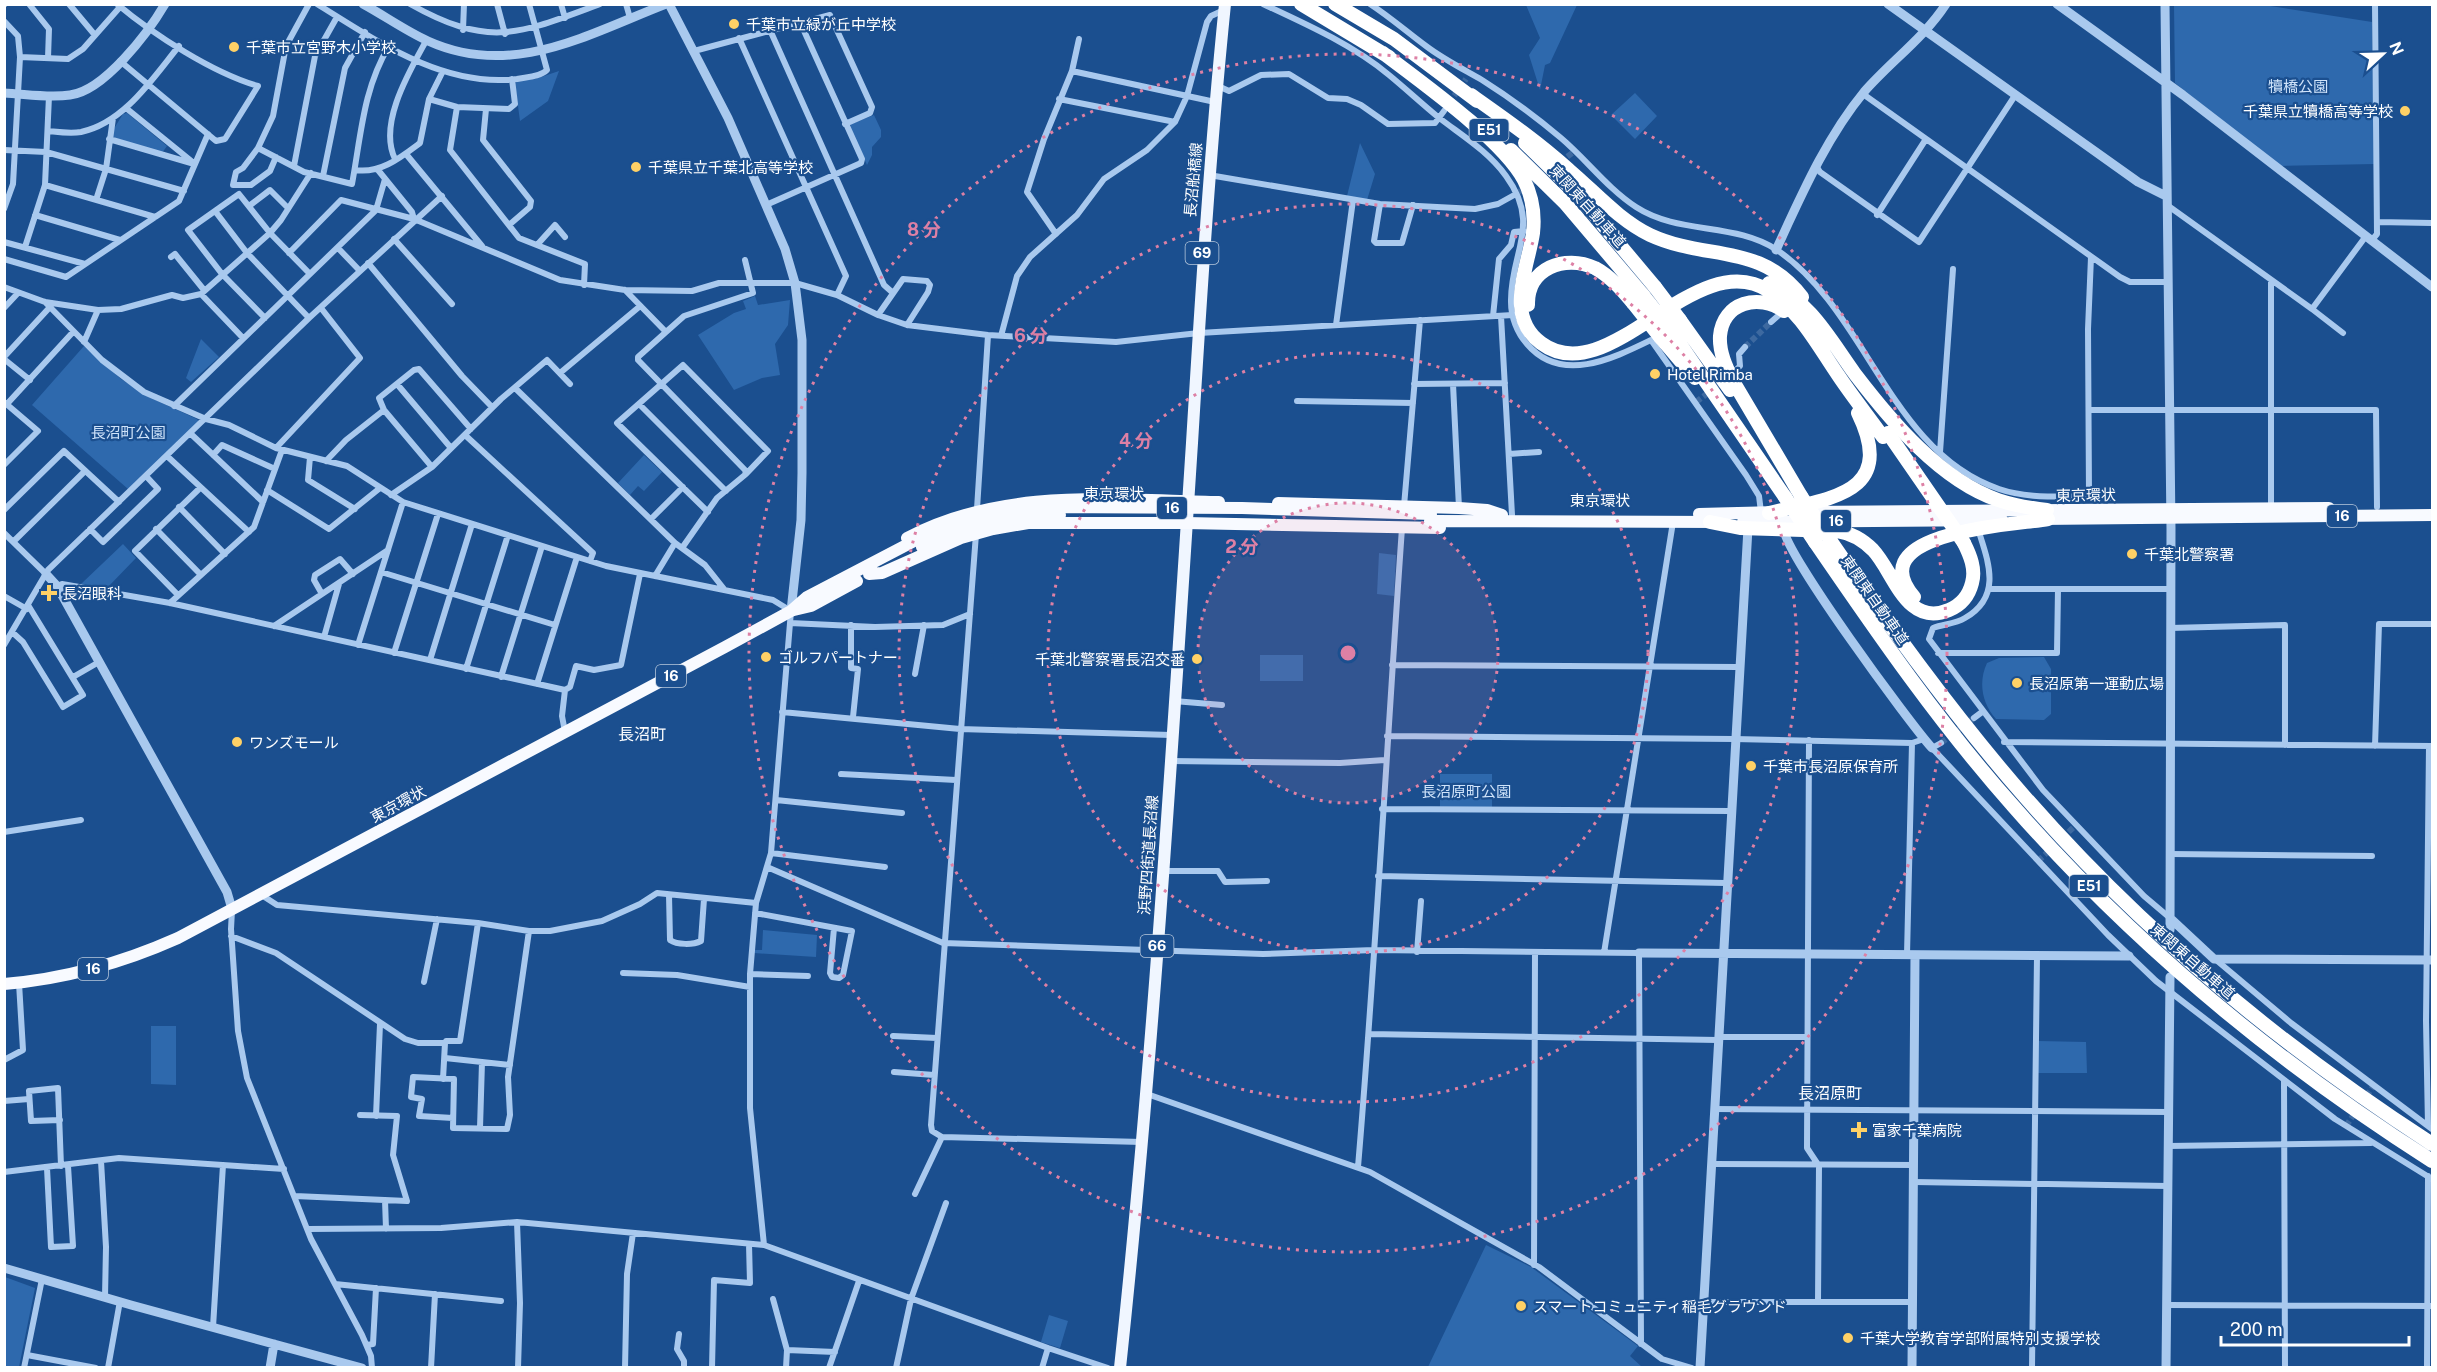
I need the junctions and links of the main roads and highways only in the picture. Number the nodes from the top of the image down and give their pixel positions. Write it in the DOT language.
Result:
graph roads {
  1 [pos="1301,4"];
  2 [pos="1335,4"];
  3 [pos="1224,7"];
  4 [pos="1383,53"];
  5 [pos="1471,95"];
  6 [pos="1644,295"];
  7 [pos="1824,327"];
  8 [pos="1670,328"];
  9 [pos="1812,336"];
  10 [pos="1856,374"];
  11 [pos="1844,383"];
  12 [pos="1886,435"];
  13 [pos="1801,496"];
  14 [pos="1187,501"];
  15 [pos="2433,507"];
  16 [pos="1765,513"];
  17 [pos="2171,513"];
  18 [pos="2048,515"];
  19 [pos="2433,515"];
  20 [pos="1505,518"];
  21 [pos="1710,522"];
  22 [pos="1186,523"];
  23 [pos="1961,544"];
  24 [pos="867,571"];
  25 [pos="4,984"];
  26 [pos="2433,1144"];
  27 [pos="2433,1161"];
  28 [pos="1120,1368"];
  1 -- 4 [label="highway, 東関東自動車道 / E51"];
  2 -- 5 [label="highway, 東関東自動車道 / E51"];
  3 -- 14 [label="main road, 長沼船橋線 / 69"];
  4 -- 6 [label="highway, 東関東自動車道 / E51"];
  4 -- 9 [label="highway"];
  5 -- 6 [label="highway, 東関東自動車道 / E51"];
  5 -- 7 [label="highway"];
  6 -- 7 [label="highway"];
  6 -- 8 [label="highway, bridge"];
  6 -- 8 [label="highway, 東関東自動車道 / E51, bridge"];
  7 -- 10 [label="highway"];
  8 -- 13 [label="highway, 東関東自動車道 / E51"];
  8 -- 27 [label="highway, 東関東自動車道 / E51, bridge"];
  9 -- 11 [label="highway"];
  9 -- 13 [label="highway"];
  10 -- 12 [label="highway"];
  10 -- 18 [label="highway"];
  11 -- 12 [label="highway"];
  11 -- 16 [label="highway"];
  12 -- 23 [label="highway"];
  13 -- 26 [label="highway, 東関東自動車道 / E51, bridge"];
  14 -- 20 [label="highway, 16"];
  14 -- 22 [label="main road, 長沼船橋線"];
  14 -- 24 [label="highway"];
  15 -- 17 [label="highway, 東京環状 / 16"];
  16 -- 18 [label="highway, 東京環状 / 16"];
  16 -- 20 [label="highway, 東京環状 / 16"];
  17 -- 18 [label="highway, 東京環状 / 16"];
  17 -- 19 [label="highway, 東京環状 / 16"];
  18 -- 21 [label="highway, 東京環状 / 16"];
  18 -- 23 [label="highway"];
  20 -- 21 [label="highway, 東京環状 / 16"];
  20 -- 22 [label="highway"];
  20 -- 24 [label="highway, 東京環状 / 16, bridge"];
  21 -- 23 [label="highway"];
  22 -- 24 [label="highway, 16"];
  22 -- 28 [label="main road, 浜野四街道長沼線 / 66"];
  24 -- 25 [label="highway, 東京環状 / 16"];
}
